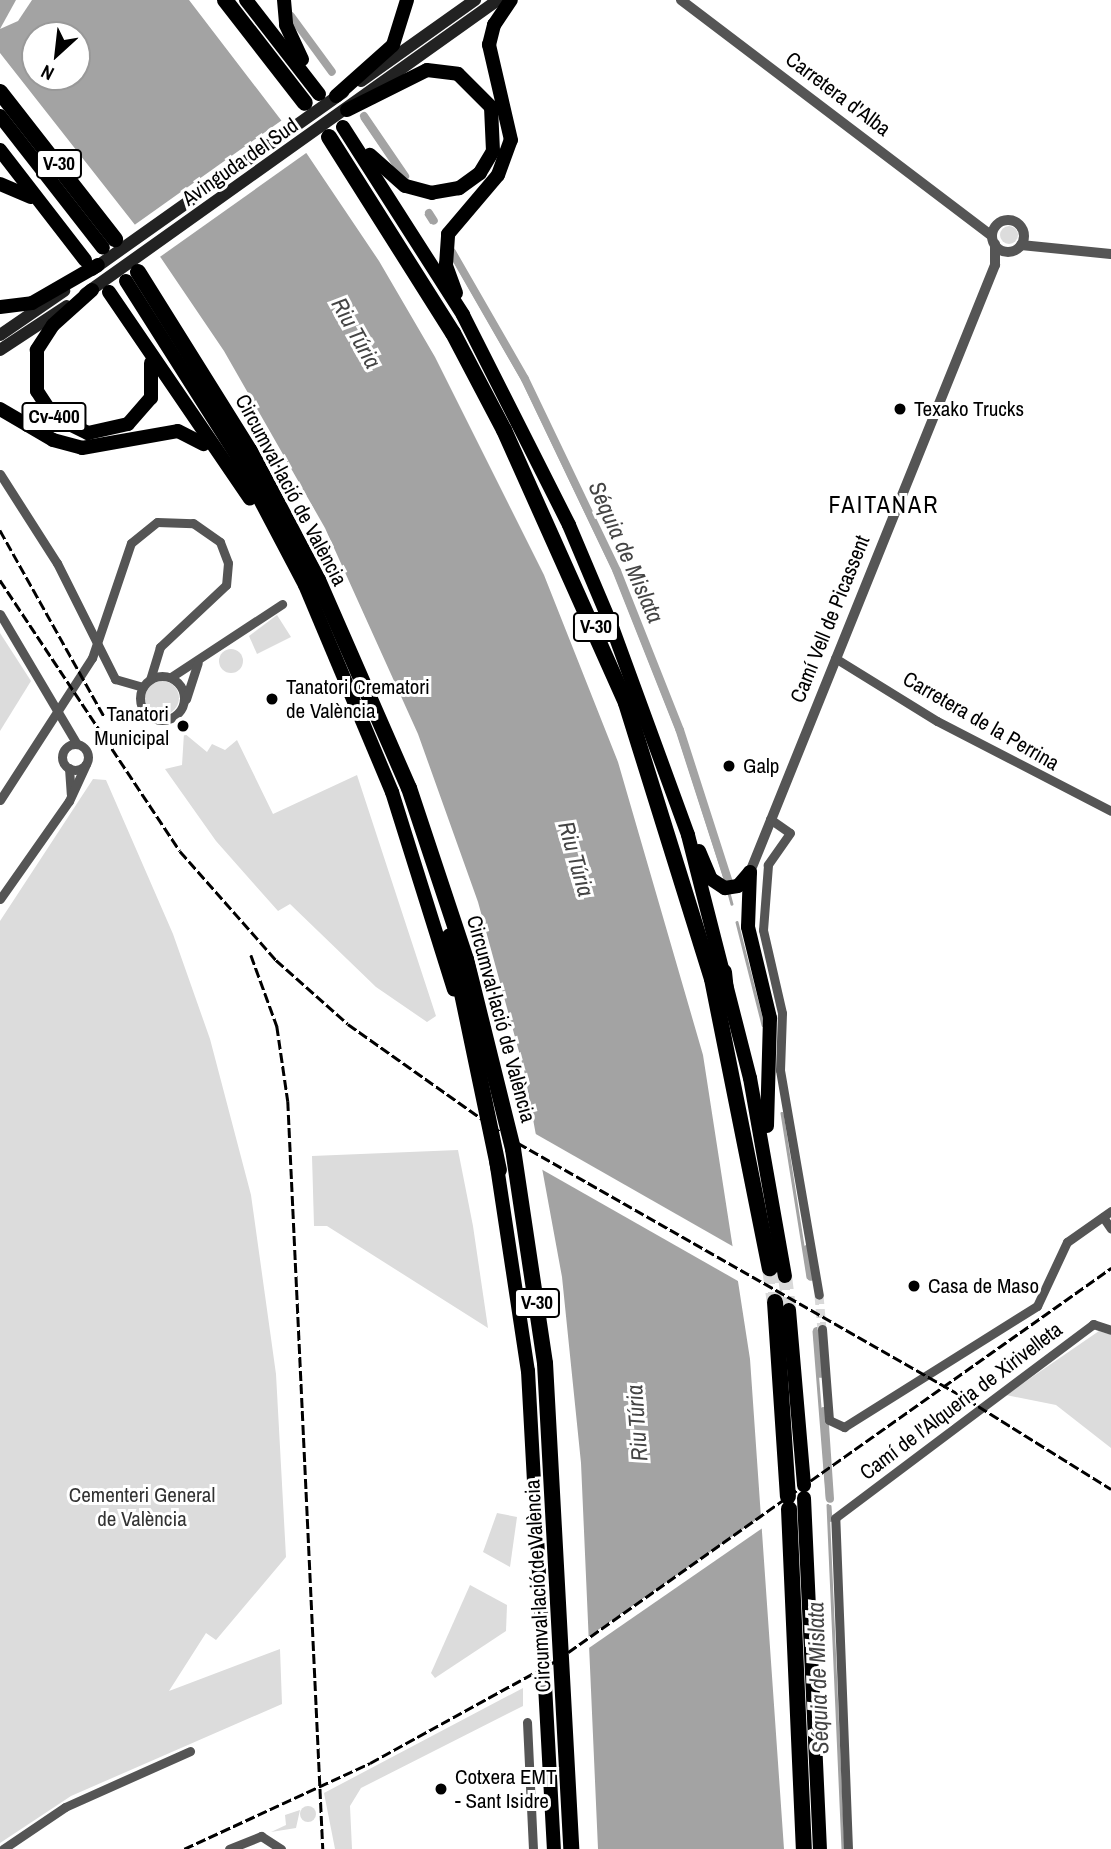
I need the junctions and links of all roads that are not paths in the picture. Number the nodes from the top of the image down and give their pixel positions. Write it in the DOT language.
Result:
graph roads {
  1 [pos="225,0"];
  2 [pos="246,0"];
  3 [pos="284,0"];
  4 [pos="407,0"];
  5 [pos="475,0"];
  6 [pos="498,0"];
  7 [pos="511,0"];
  8 [pos="681,0"];
  9 [pos="350,85"];
  10 [pos="0,92"];
  11 [pos="336,96"];
  12 [pos="361,101"];
  13 [pos="305,103"];
  14 [pos="347,110"];
  15 [pos="0,116"];
  16 [pos="329,137"];
  17 [pos="0,150"];
  18 [pos="0,184"];
  19 [pos="1023,229"];
  20 [pos="994,236"];
  21 [pos="66,237"];
  22 [pos="109,243"];
  23 [pos="1016,248"];
  24 [pos="1076,251"];
  25 [pos="1111,254"];
  26 [pos="995,265"];
  27 [pos="86,269"];
  28 [pos="132,276"];
  29 [pos="92,290"];
  30 [pos="109,292"];
  31 [pos="0,307"];
  32 [pos="463,315"];
  33 [pos="0,335"];
  34 [pos="0,350"];
  35 [pos="150,358"];
  36 [pos="0,409"];
  37 [pos="214,453"];
  38 [pos="0,474"];
  39 [pos="309,599"];
  40 [pos="282,604"];
  41 [pos="0,614"];
  42 [pos="158,651"];
  43 [pos="835,658"];
  44 [pos="199,662"];
  45 [pos="169,676"];
  46 [pos="146,683"];
  47 [pos="184,702"];
  48 [pos="65,719"];
  49 [pos="78,744"];
  50 [pos="66,747"];
  51 [pos="86,764"];
  52 [pos="69,768"];
  53 [pos="402,773"];
  54 [pos="0,800"];
  55 [pos="69,801"];
  56 [pos="1111,811"];
  57 [pos="770,819"];
  58 [pos="688,835"];
  59 [pos="750,872"];
  60 [pos="0,899"];
  61 [pos="724,972"];
  62 [pos="760,1161"];
  63 [pos="499,1170"];
  64 [pos="1107,1214"];
  65 [pos="1111,1229"];
  66 [pos="777,1272"];
  67 [pos="818,1296"];
  68 [pos="782,1306"];
  69 [pos="822,1329"];
  70 [pos="1111,1329"];
  71 [pos="796,1497"];
  72 [pos="527,1722"];
  73 [pos="190,1752"];
  74 [pos="278,1845"];
  75 [pos="4,1849"];
  76 [pos="229,1849"];
  77 [pos="533,1849"];
  78 [pos="554,1849"];
  79 [pos="571,1849"];
  80 [pos="804,1849"];
  81 [pos="820,1849"];
  82 [pos="848,1849"];
  1 -- 13 [label="highway"];
  2 -- 3 [label="highway"];
  4 -- 9 [label="highway"];
  5 -- 9 [label="main road"];
  6 -- 12 [label="main road"];
  7 -- 32 [label="highway"];
  8 -- 20 [label="street, Carretera d'Alba"];
  9 -- 11 [label="highway"];
  10 -- 22 [label="highway, V-30"];
  11 -- 27 [label="main road, Avinguda del Sud"];
  12 -- 14 [label="highway"];
  12 -- 32 [label="highway, V-30"];
  14 -- 29 [label="main road, Avinguda del Sud"];
  15 -- 22 [label="highway, V-30"];
  16 -- 62 [label="highway, V-30"];
  17 -- 21 [label="highway"];
  18 -- 21 [label="highway"];
  19 -- 20 [label="street"];
  19 -- 23 [label="street"];
  19 -- 24 [label="street"];
  20 -- 23 [label="street, Carretera d'Alba"];
  20 -- 26 [label="street, Camí Vell de Picassent"];
  21 -- 27 [label="highway"];
  23 -- 24 [label="street"];
  23 -- 26 [label="street, Camí Vell de Picassent"];
  24 -- 25 [label="street"];
  26 -- 43 [label="street, Camí Vell de Picassent"];
  27 -- 31 [label="highway"];
  27 -- 33 [label="main road, Avinguda del Sud"];
  28 -- 39 [label="highway, Circumval·lació de València / V-30"];
  28 -- 53 [label="highway, Circumval·lació de València / V-30"];
  29 -- 34 [label="main road, Avinguda del Sud"];
  29 -- 35 [label="highway, Cv-400"];
  30 -- 35 [label="highway"];
  32 -- 58 [label="highway, V-30"];
  35 -- 37 [label="highway"];
  36 -- 37 [label="highway"];
  37 -- 39 [label="highway"];
  38 -- 46 [label="street"];
  39 -- 63 [label="highway, Circumval·lació de València / V-30"];
  40 -- 44 [label="street"];
  41 -- 48 [label="street"];
  42 -- 45 [label="street"];
  42 -- 46 [label="street"];
  42 -- 54 [label="street"];
  43 -- 56 [label="street, Carretera de la Perrina"];
  43 -- 57 [label="street, Camí Vell de Picassent"];
  44 -- 45 [label="street"];
  44 -- 47 [label="street"];
  45 -- 46 [label="street"];
  45 -- 47 [label="street"];
  46 -- 47 [label="street"];
  48 -- 49 [label="street"];
  48 -- 50 [label="street"];
  49 -- 50 [label="street"];
  49 -- 51 [label="street"];
  50 -- 52 [label="street"];
  51 -- 52 [label="street"];
  51 -- 55 [label="street"];
  52 -- 55 [label="street"];
  53 -- 63 [label="highway"];
  53 -- 79 [label="highway, Circumval·lació de València / V-30"];
  55 -- 60 [label="street"];
  57 -- 59 [label="street, Camí Vell de Picassent"];
  57 -- 67 [label="street"];
  58 -- 59 [label="highway"];
  58 -- 61 [label="highway, V-30"];
  59 -- 62 [label="highway"];
  61 -- 62 [label="highway"];
  62 -- 66 [label="highway, V-30"];
  63 -- 78 [label="highway, Circumval·lació de València / V-30"];
  64 -- 65 [label="street"];
  64 -- 69 [label="street"];
  68 -- 71 [label="highway"];
  70 -- 82 [label="street, Camí de l'Alqueria de Xirivelleta"];
  71 -- 80 [label="highway"];
  71 -- 81 [label="highway"];
  72 -- 77 [label="street"];
  73 -- 75 [label="street"];
  74 -- 76 [label="street"];
}
